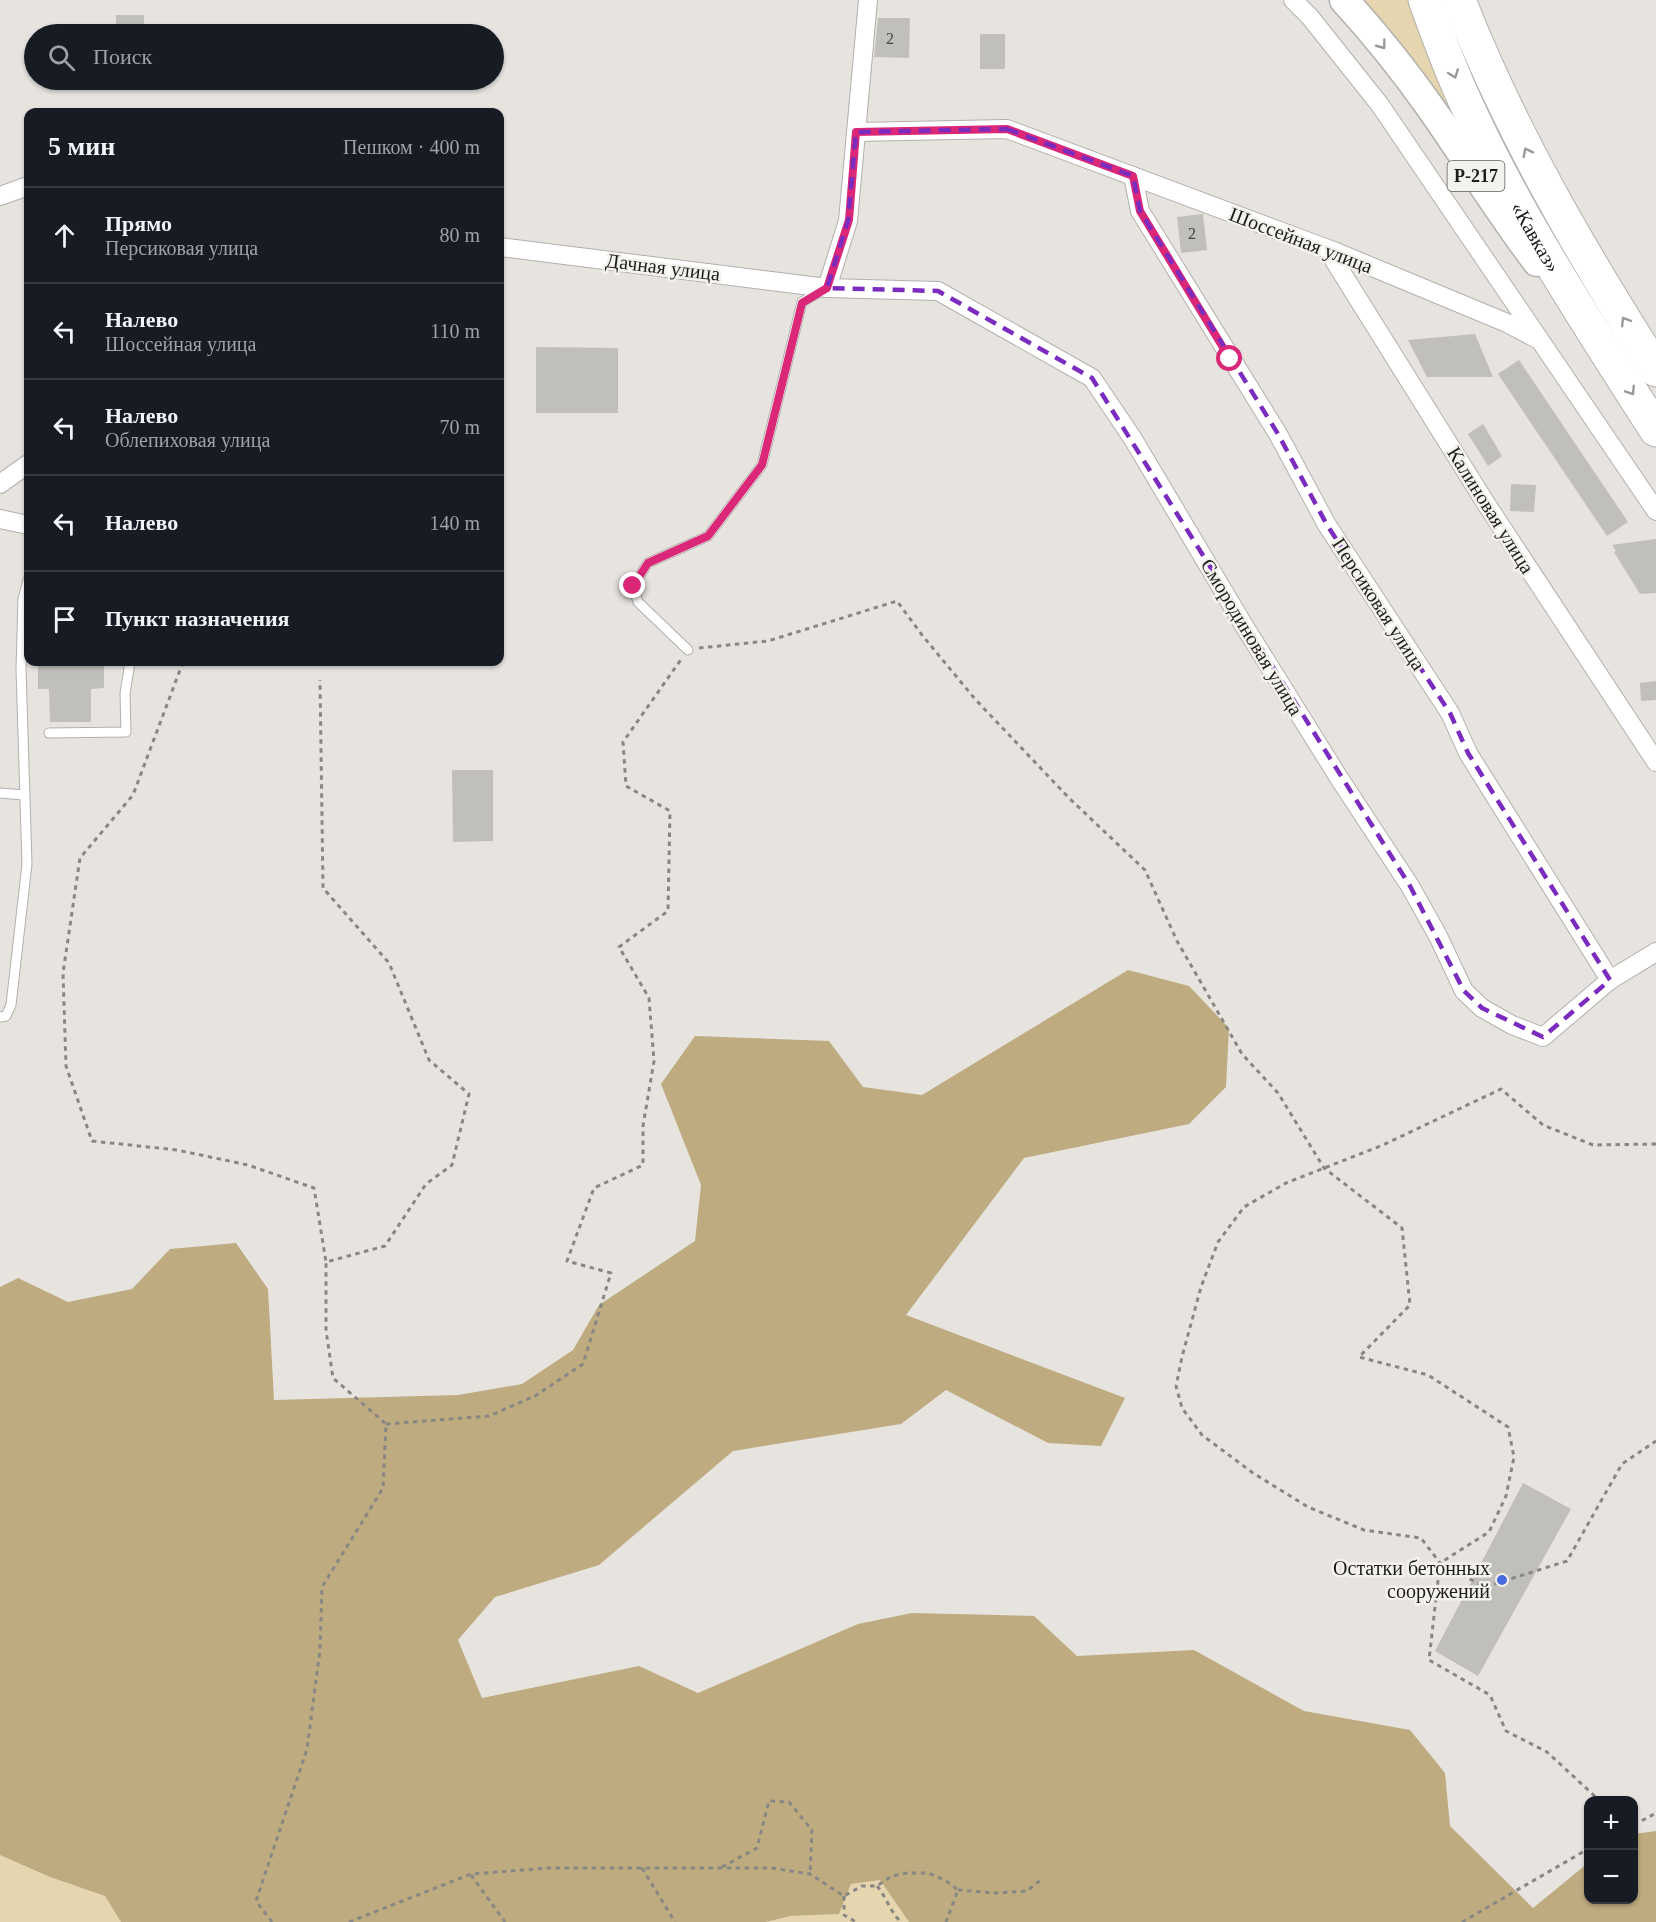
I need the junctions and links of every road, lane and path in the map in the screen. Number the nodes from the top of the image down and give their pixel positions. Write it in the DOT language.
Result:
graph roads {
  1 [pos="868,0"];
  2 [pos="1293,0"];
  3 [pos="1344,0"];
  4 [pos="1425,0"];
  5 [pos="1459,0"];
  6 [pos="856,132"];
  7 [pos="1133,176"];
  8 [pos="24,187"];
  9 [pos="0,196"];
  10 [pos="504,248"];
  11 [pos="1336,252"];
  12 [pos="827,288"];
  13 [pos="1539,340"];
  14 [pos="1606,352"];
  15 [pos="1656,370"];
  16 [pos="1656,430"];
  17 [pos="24,467"];
  18 [pos="0,484"];
  19 [pos="1656,511"];
  20 [pos="0,519"];
  21 [pos="24,524"];
  22 [pos="24,595"];
  23 [pos="688,650"];
  24 [pos="130,666"];
  25 [pos="181,666"];
  26 [pos="320,680"];
  27 [pos="49,733"];
  28 [pos="1656,762"];
  29 [pos="0,793"];
  30 [pos="24,795"];
  31 [pos="1656,952"];
  32 [pos="1610,980"];
  33 [pos="0,1017"];
  34 [pos="1656,1144"];
  35 [pos="1324,1168"];
  36 [pos="326,1262"];
  37 [pos="386,1424"];
  38 [pos="1656,1441"];
  39 [pos="1440,1563"];
  40 [pos="1595,1796"];
  41 [pos="1656,1813"];
  42 [pos="1638,1823"];
  43 [pos="1586,1850"];
  44 [pos="642,1868"];
  45 [pos="720,1868"];
  46 [pos="471,1875"];
  47 [pos="810,1875"];
  48 [pos="1043,1878"];
  49 [pos="877,1886"];
  50 [pos="958,1890"];
  51 [pos="844,1896"];
  52 [pos="272,1922"];
  53 [pos="350,1922"];
  54 [pos="505,1922"];
  55 [pos="675,1922"];
  56 [pos="856,1922"];
  57 [pos="901,1922"];
  58 [pos="946,1922"];
  59 [pos="1462,1922"];
  1 -- 6 [label="street"];
  2 -- 13 [label="street"];
  3 -- 14 [label="main road, Р-217, one-way"];
  4 -- 14 [label="highway, «Кавказ» / Р-217, one-way"];
  15 -- 5 [label="highway, «Кавказ» / Р-217, one-way"];
  6 -- 7 [label="street, Шоссейная улица"];
  6 -- 12 [label="street"];
  7 -- 11 [label="street, Шоссейная улица"];
  7 -- 32 [label="street, Персиковая улица"];
  8 -- 9 [label="street"];
  10 -- 12 [label="street, Дачная улица"];
  11 -- 13 [label="street, Шоссейная улица"];
  11 -- 28 [label="street, Калиновая улица"];
  12 -- 23 [label="lane"];
  12 -- 32 [label="street, Смородиновая улица"];
  13 -- 19 [label="street, Шоссейная улица"];
  14 -- 16 [label="highway, «Кавказ» / Р-217, one-way"];
  17 -- 18 [label="street"];
  20 -- 21 [label="street"];
  22 -- 30 [label="lane"];
  23 -- 35 [label="path"];
  23 -- 37 [label="path"];
  24 -- 27 [label="lane"];
  25 -- 36 [label="path"];
  26 -- 36 [label="path"];
  29 -- 30 [label="lane"];
  30 -- 33 [label="lane"];
  31 -- 32 [label="street"];
  34 -- 35 [label="path"];
  35 -- 39 [label="path"];
  35 -- 39 [label="path"];
  36 -- 37 [label="path"];
  37 -- 52 [label="path"];
  38 -- 39 [label="path"];
  39 -- 40 [label="path"];
  41 -- 42 [label="path"];
  43 -- 59 [label="path"];
  44 -- 45 [label="path"];
  44 -- 46 [label="path"];
  44 -- 55 [label="path"];
  45 -- 47 [label="path"];
  45 -- 47 [label="path"];
  46 -- 53 [label="path"];
  46 -- 54 [label="path"];
  47 -- 51 [label="path"];
  48 -- 50 [label="path"];
  49 -- 50 [label="path"];
  49 -- 51 [label="path"];
  49 -- 57 [label="path"];
  50 -- 58 [label="path"];
  51 -- 56 [label="path"];
}
